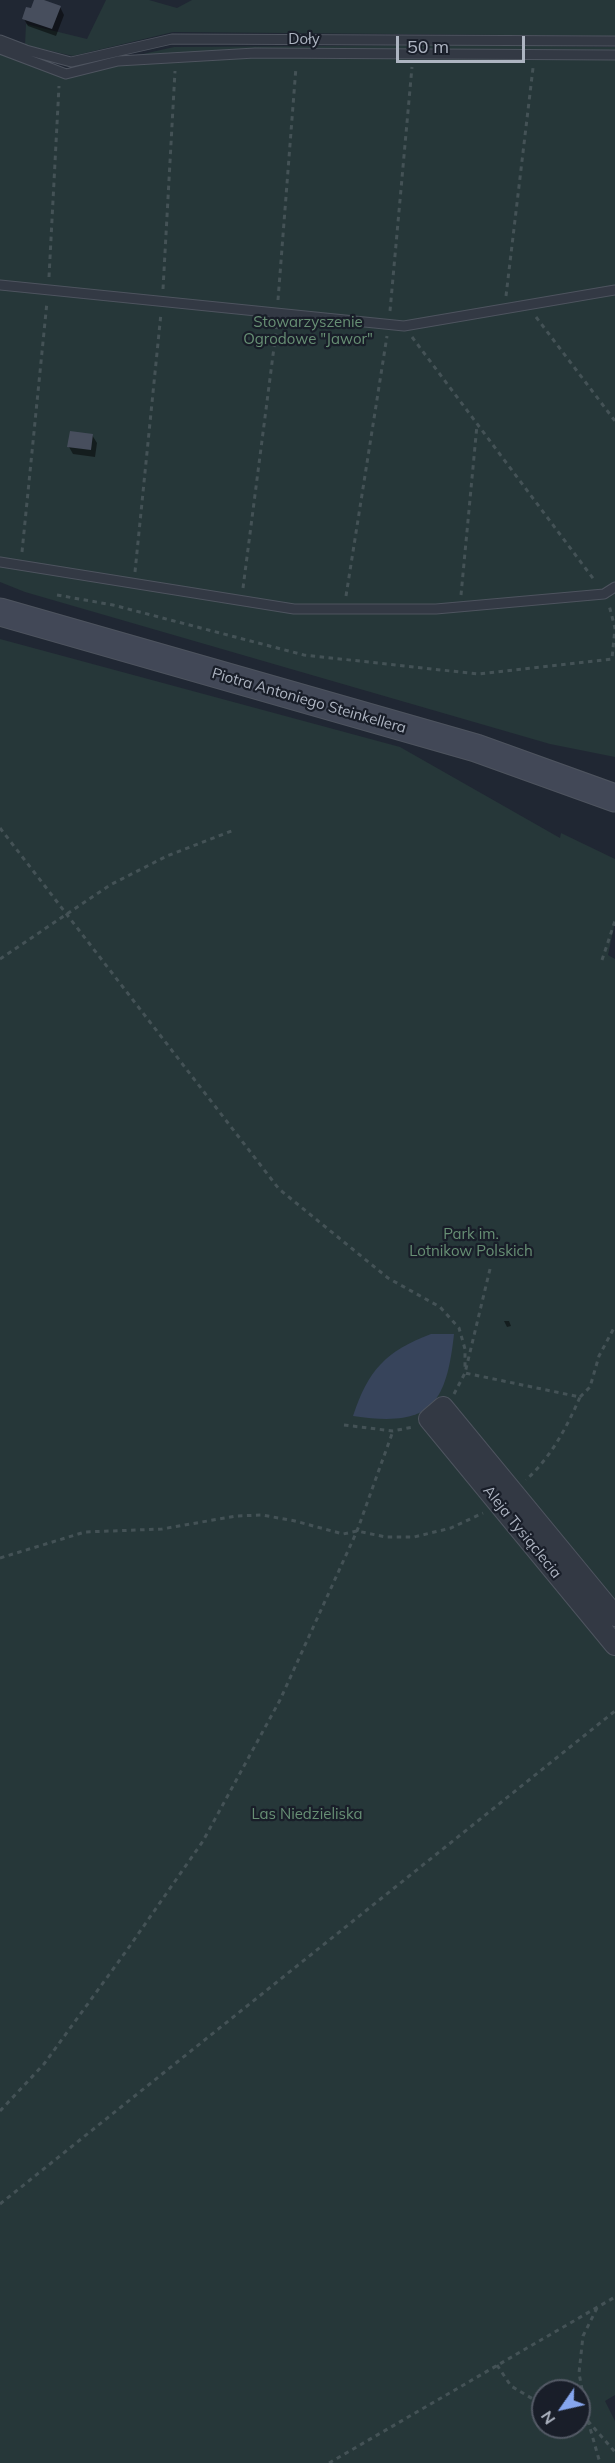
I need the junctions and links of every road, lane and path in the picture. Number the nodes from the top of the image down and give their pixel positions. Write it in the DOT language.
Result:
graph roads {
  1 [pos="0,40"];
  2 [pos="615,41"];
  3 [pos="0,49"];
  4 [pos="297,53"];
  5 [pos="534,54"];
  6 [pos="615,55"];
  7 [pos="66,74"];
  8 [pos="0,285"];
  9 [pos="48,290"];
  10 [pos="615,290"];
  11 [pos="527,306"];
  12 [pos="505,310"];
  13 [pos="277,314"];
  14 [pos="404,326"];
  15 [pos="615,421"];
  16 [pos="477,423"];
  17 [pos="0,562"];
  18 [pos="20,565"];
  19 [pos="615,587"];
  20 [pos="604,594"];
  21 [pos="57,595"];
  22 [pos="241,603"];
  23 [pos="460,607"];
  24 [pos="0,612"];
  25 [pos="615,798"];
  26 [pos="0,828"];
  27 [pos="234,830"];
  28 [pos="66,915"];
  29 [pos="615,921"];
  30 [pos="0,959"];
  31 [pos="602,960"];
  32 [pos="490,1269"];
  33 [pos="615,1326"];
  34 [pos="465,1373"];
  35 [pos="580,1397"];
  36 [pos="436,1413"];
  37 [pos="344,1425"];
  38 [pos="393,1431"];
  39 [pos="357,1531"];
  40 [pos="0,1558"];
  41 [pos="615,1616"];
  42 [pos="615,1645"];
  43 [pos="615,1710"];
  44 [pos="0,2111"];
  45 [pos="0,2204"];
  46 [pos="615,2297"];
  47 [pos="598,2306"];
  48 [pos="496,2365"];
  49 [pos="580,2379"];
  50 [pos="531,2398"];
  51 [pos="591,2424"];
  52 [pos="591,2432"];
  53 [pos="615,2452"];
  54 [pos="329,2463"];
  55 [pos="600,2463"];
  1 -- 2 [label="lane, Doły"];
  3 -- 7 [label="lane"];
  4 -- 5 [label="lane"];
  4 -- 7 [label="lane"];
  4 -- 13 [label="path"];
  5 -- 6 [label="lane"];
  5 -- 12 [label="path"];
  7 -- 9 [label="path"];
  8 -- 9 [label="lane"];
  9 -- 13 [label="lane"];
  9 -- 18 [label="path"];
  10 -- 11 [label="lane"];
  11 -- 12 [label="lane"];
  11 -- 15 [label="path"];
  12 -- 14 [label="lane"];
  13 -- 14 [label="lane"];
  13 -- 22 [label="path"];
  14 -- 16 [label="path"];
  16 -- 20 [label="path"];
  16 -- 23 [label="path"];
  17 -- 18 [label="lane"];
  18 -- 22 [label="lane"];
  19 -- 20 [label="lane"];
  20 -- 21 [label="path"];
  20 -- 23 [label="lane"];
  22 -- 23 [label="lane"];
  24 -- 25 [label="street, Piotra Antoniego Steinkellera"];
  26 -- 28 [label="path"];
  27 -- 28 [label="path"];
  28 -- 30 [label="path"];
  28 -- 34 [label="path"];
  29 -- 31 [label="path"];
  32 -- 34 [label="path"];
  33 -- 35 [label="path"];
  34 -- 36 [label="path"];
  36 -- 38 [label="path"];
  36 -- 41 [label="street, Aleja Tysiąclecia"];
  36 -- 42 [label="street, Aleja Tysiąclecia"];
  37 -- 38 [label="path"];
  38 -- 39 [label="path"];
  39 -- 40 [label="path"];
  39 -- 44 [label="path"];
  43 -- 45 [label="path"];
  46 -- 47 [label="path"];
  47 -- 48 [label="path"];
  47 -- 49 [label="path"];
  48 -- 50 [label="path"];
  48 -- 54 [label="path"];
  51 -- 53 [label="path"];
  52 -- 55 [label="path"];
}
